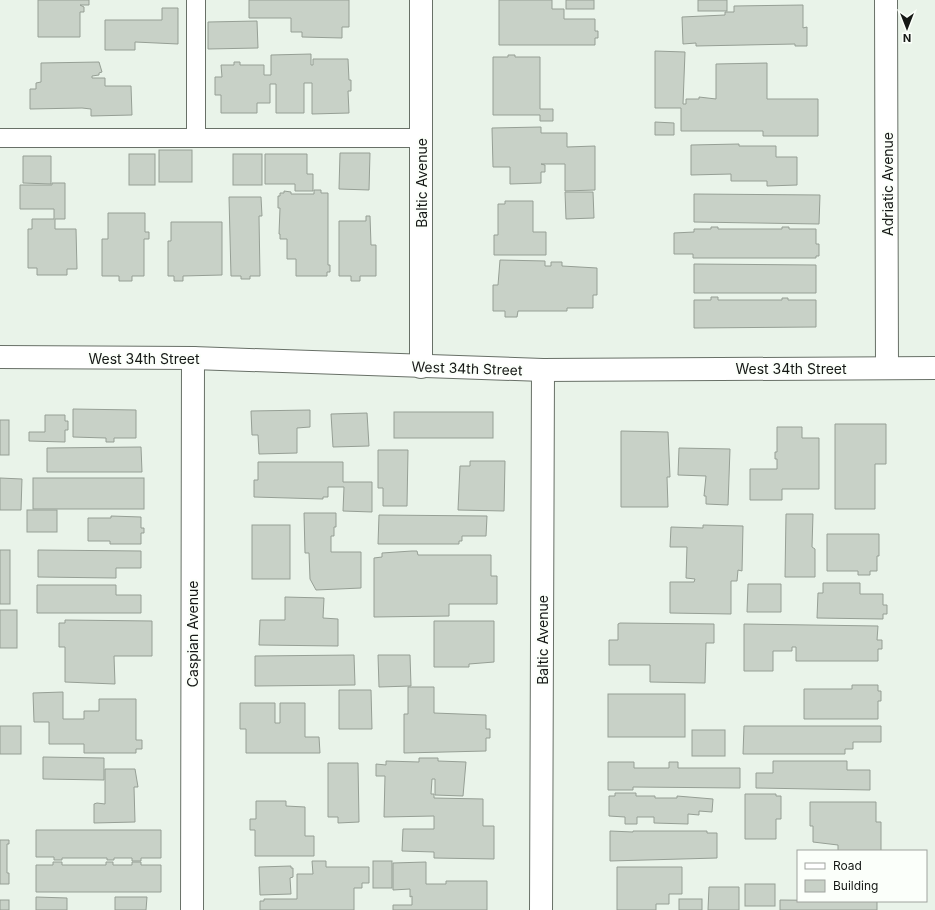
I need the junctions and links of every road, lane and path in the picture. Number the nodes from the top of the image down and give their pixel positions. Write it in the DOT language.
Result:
graph roads {
  1 [pos="196,0"];
  2 [pos="421,0"];
  3 [pos="886,0"];
  4 [pos="0,138"];
  5 [pos="196,138"];
  6 [pos="421,138"];
  7 [pos="0,357"];
  8 [pos="193,358"];
  9 [pos="421,367"];
  10 [pos="887,368"];
  11 [pos="935,368"];
  12 [pos="543,370"];
  13 [pos="192,910"];
  14 [pos="541,910"];
  1 -- 5 [label="lane"];
  2 -- 6 [label="street, Baltic Avenue"];
  3 -- 10 [label="street, Adriatic Avenue"];
  4 -- 5 [label="lane"];
  5 -- 6 [label="lane"];
  6 -- 9 [label="street, Baltic Avenue"];
  7 -- 8 [label="street, West 34th Street"];
  8 -- 9 [label="street, West 34th Street"];
  8 -- 13 [label="street, Caspian Avenue"];
  9 -- 12 [label="street, West 34th Street"];
  10 -- 11 [label="street, West 34th Street"];
  10 -- 12 [label="street, West 34th Street"];
  12 -- 14 [label="street, Baltic Avenue"];
}
